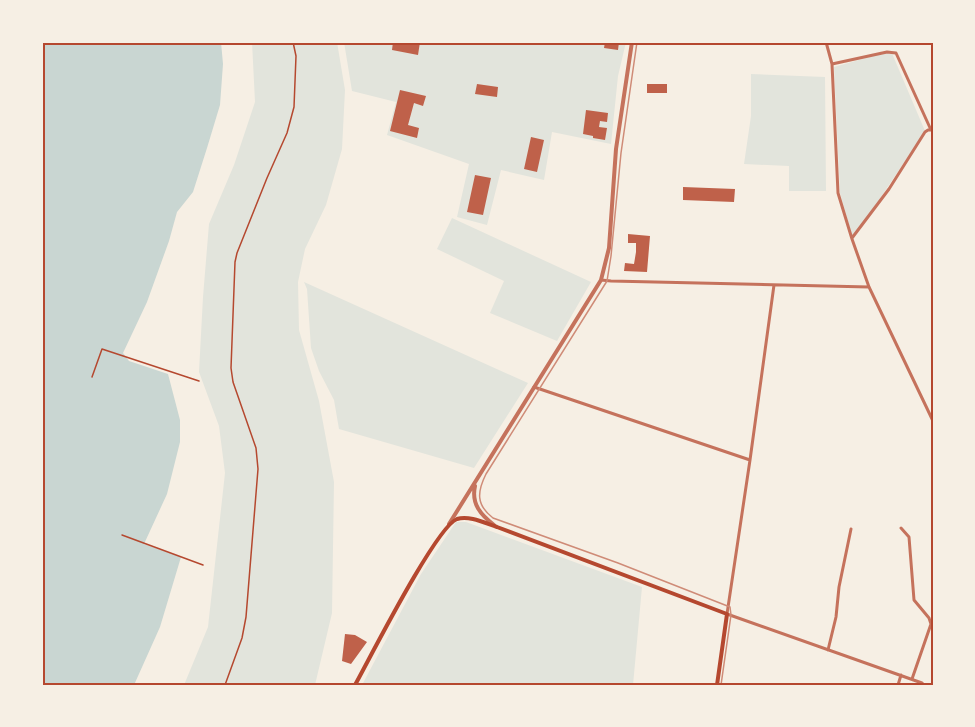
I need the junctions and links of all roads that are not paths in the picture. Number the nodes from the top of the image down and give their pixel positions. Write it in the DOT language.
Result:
graph roads {
  1 [pos="632,42"];
  2 [pos="826,42"];
  3 [pos="832,64"];
  4 [pos="932,131"];
  5 [pos="852,240"];
  6 [pos="601,279"];
  7 [pos="774,285"];
  8 [pos="869,287"];
  9 [pos="534,387"];
  10 [pos="933,421"];
  11 [pos="750,460"];
  12 [pos="477,480"];
  13 [pos="449,524"];
  14 [pos="497,527"];
  15 [pos="901,528"];
  16 [pos="851,529"];
  17 [pos="727,614"];
  18 [pos="828,650"];
  19 [pos="901,675"];
  20 [pos="912,679"];
  21 [pos="356,685"];
  22 [pos="717,685"];
  23 [pos="898,685"];
  24 [pos="924,685"];
  1 -- 6 [label="street"];
  2 -- 3 [label="street"];
  3 -- 4 [label="street"];
  3 -- 5 [label="street"];
  4 -- 5 [label="street"];
  5 -- 8 [label="street"];
  6 -- 7 [label="street"];
  6 -- 9 [label="street"];
  7 -- 8 [label="street"];
  7 -- 11 [label="street"];
  8 -- 10 [label="street"];
  9 -- 11 [label="street"];
  9 -- 12 [label="street"];
  11 -- 17 [label="street"];
  12 -- 13 [label="street"];
  12 -- 14 [label="street"];
  13 -- 14 [label="main road"];
  13 -- 21 [label="main road"];
  14 -- 17 [label="main road"];
  15 -- 20 [label="street"];
  16 -- 18 [label="street"];
  17 -- 18 [label="street"];
  17 -- 22 [label="main road"];
  18 -- 19 [label="street"];
  19 -- 20 [label="street"];
  19 -- 23 [label="street"];
  20 -- 24 [label="street"];
}
